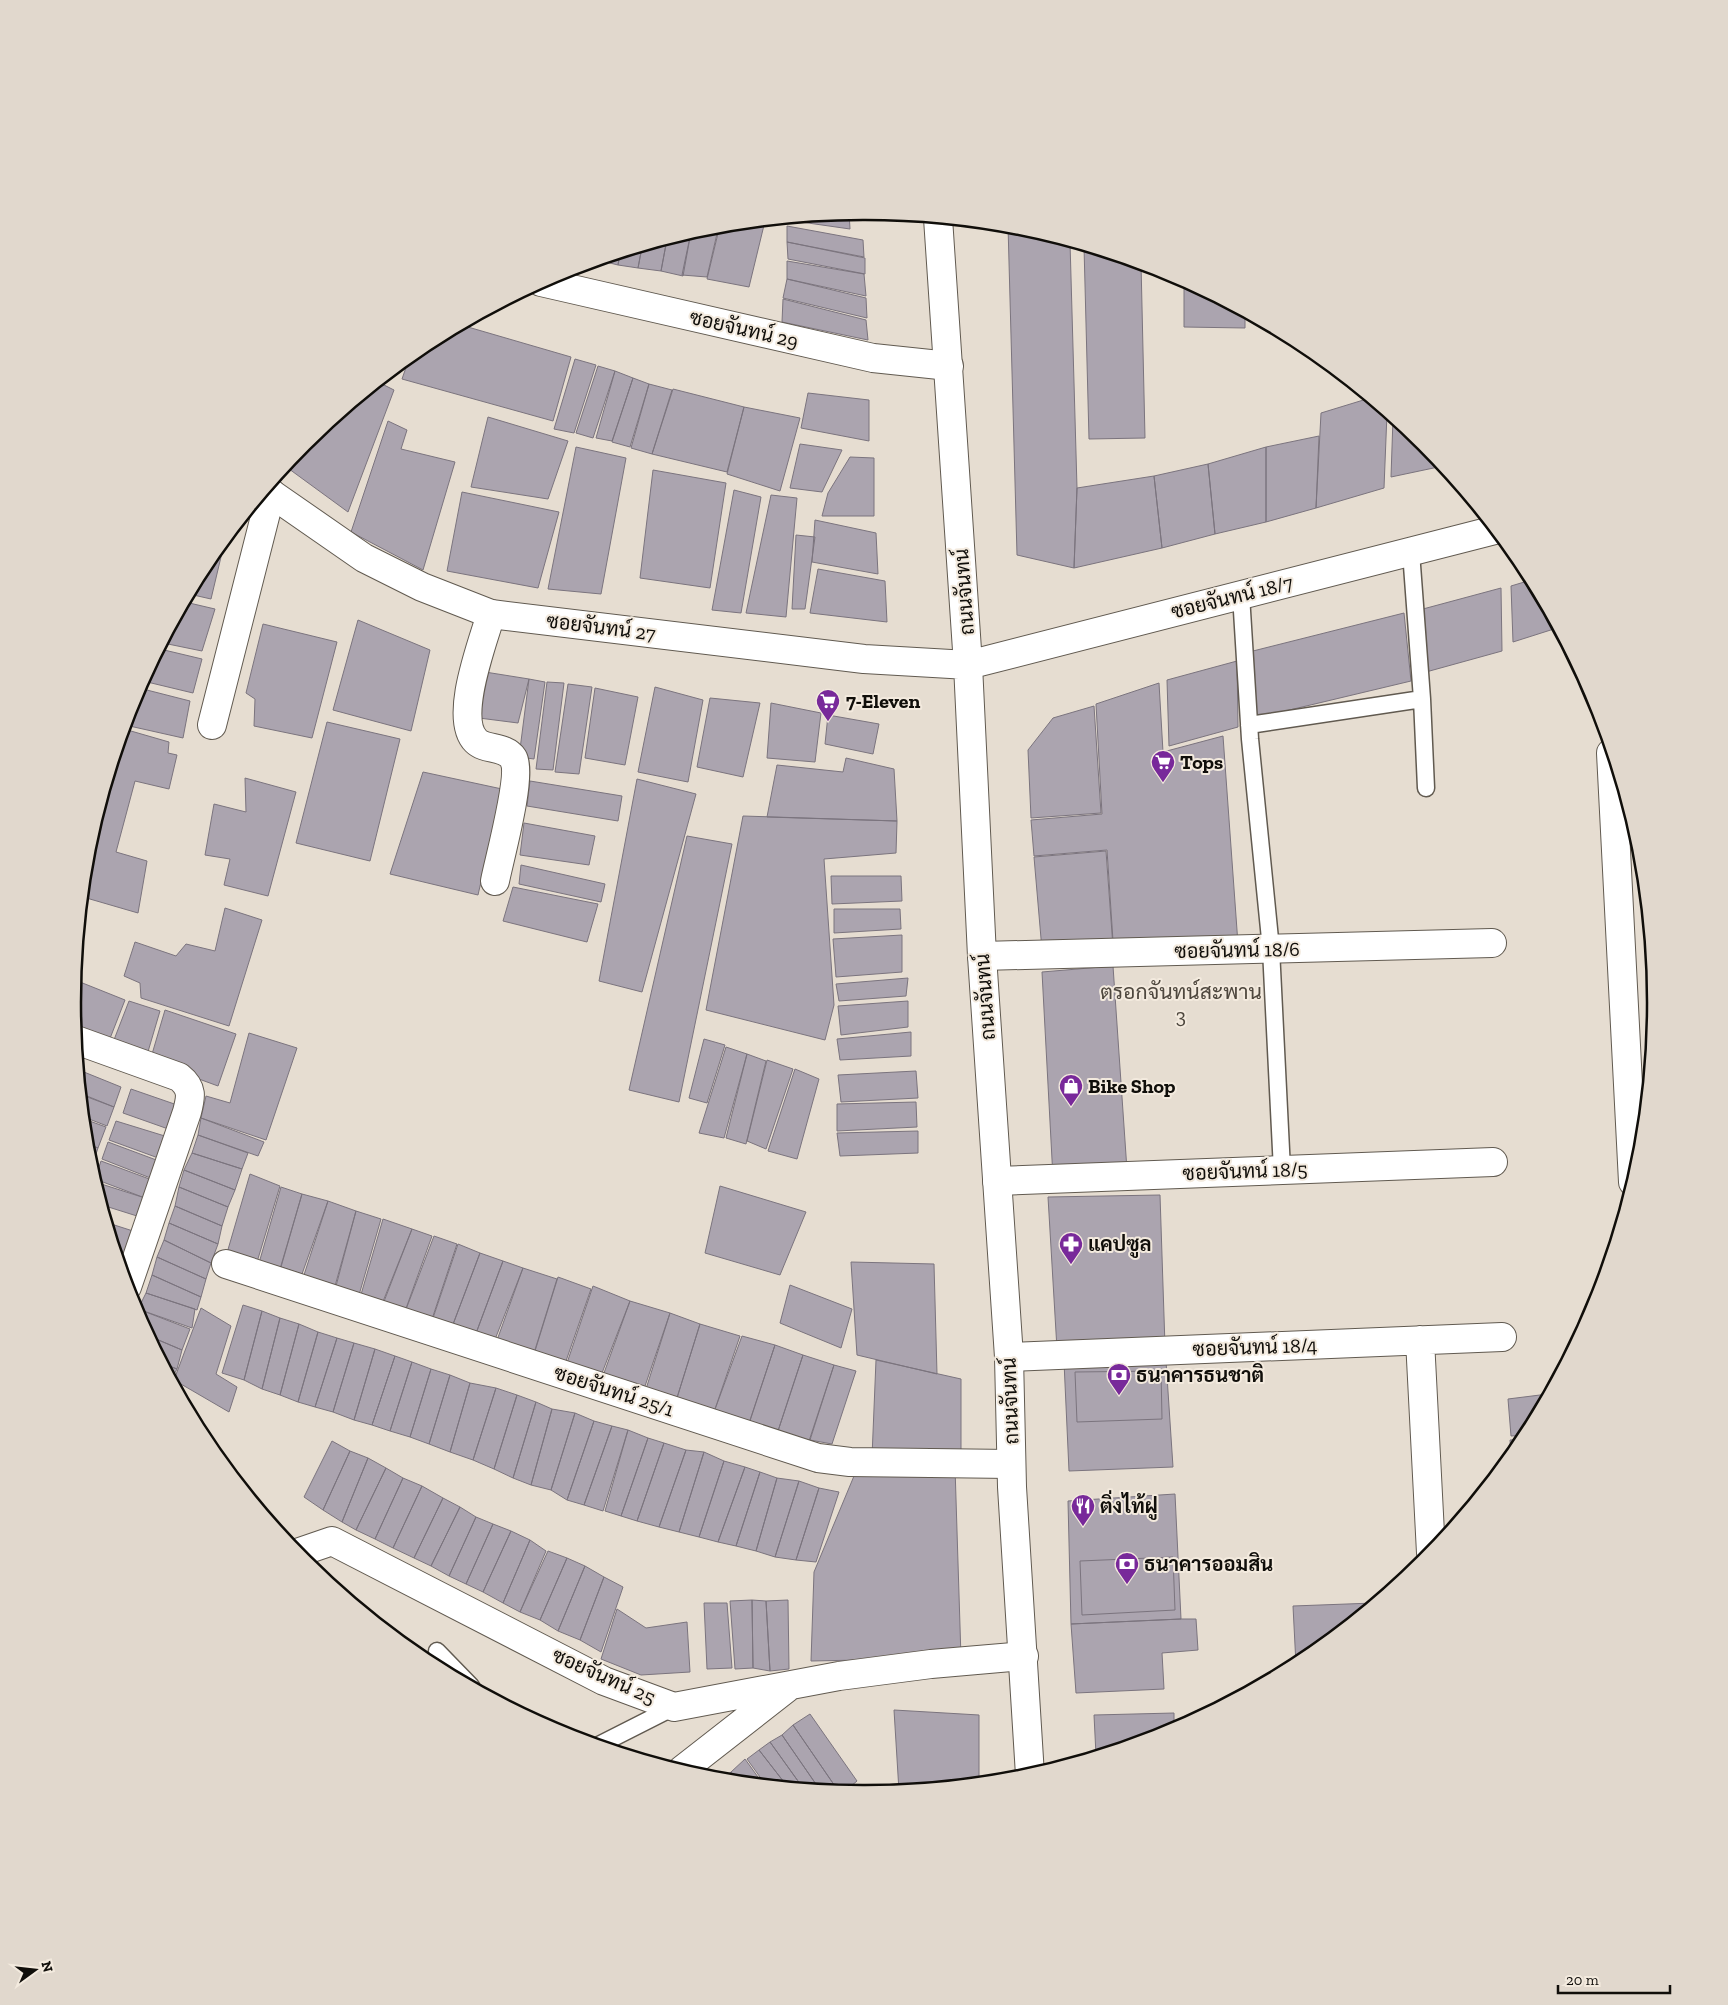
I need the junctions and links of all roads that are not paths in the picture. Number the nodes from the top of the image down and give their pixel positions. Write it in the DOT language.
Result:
graph roads {
  1 [pos="938,223"];
  2 [pos="552,285"];
  3 [pos="949,366"];
  4 [pos="270,492"];
  5 [pos="267,496"];
  6 [pos="1489,532"];
  7 [pos="1411,552"];
  8 [pos="1241,595"];
  9 [pos="491,614"];
  10 [pos="968,665"];
  11 [pos="1422,699"];
  12 [pos="212,725"];
  13 [pos="1249,725"];
  14 [pos="1612,774"];
  15 [pos="1426,788"];
  16 [pos="494,881"];
  17 [pos="1492,943"];
  18 [pos="1271,949"];
  19 [pos="982,956"];
  20 [pos="83,1042"];
  21 [pos="1632,1156"];
  22 [pos="1493,1162"];
  23 [pos="1282,1170"];
  24 [pos="997,1180"];
  25 [pos="226,1264"];
  26 [pos="131,1275"];
  27 [pos="1502,1337"];
  28 [pos="1420,1340"];
  29 [pos="1009,1357"];
  30 [pos="1011,1464"];
  31 [pos="1430,1542"];
  32 [pos="306,1551"];
  33 [pos="437,1651"];
  34 [pos="1024,1656"];
  35 [pos="455,1669"];
  36 [pos="790,1686"];
  37 [pos="674,1707"];
  38 [pos="606,1742"];
  39 [pos="688,1765"];
  40 [pos="1030,1767"];
  1 -- 3 [label="street, ถนนจันทน์"];
  2 -- 3 [label="street, ซอยจันทน์ 29"];
  3 -- 10 [label="street, ถนนจันทน์"];
  4 -- 9 [label="street, ซอยจันทน์ 27"];
  5 -- 12 [label="street"];
  6 -- 7 [label="street, ซอยจันทน์ 18/7"];
  7 -- 8 [label="street, ซอยจันทน์ 18/7"];
  7 -- 11 [label="lane"];
  8 -- 10 [label="street, ซอยจันทน์ 18/7"];
  8 -- 13 [label="lane"];
  9 -- 10 [label="street, ซอยจันทน์ 27"];
  9 -- 16 [label="street"];
  10 -- 19 [label="street, ถนนจันทน์"];
  11 -- 13 [label="lane"];
  11 -- 15 [label="lane"];
  13 -- 18 [label="lane"];
  14 -- 21 [label="street"];
  17 -- 18 [label="street, ซอยจันทน์ 18/6"];
  18 -- 19 [label="street, ซอยจันทน์ 18/6"];
  18 -- 23 [label="lane"];
  19 -- 24 [label="street, ถนนจันทน์"];
  20 -- 26 [label="street"];
  22 -- 23 [label="street, ซอยจันทน์ 18/5"];
  23 -- 24 [label="street, ซอยจันทน์ 18/5"];
  24 -- 29 [label="street, ถนนจันทน์"];
  25 -- 30 [label="street, ซอยจันทน์ 25/1"];
  27 -- 28 [label="street, ซอยจันทน์ 18/4"];
  28 -- 29 [label="street, ซอยจันทน์ 18/4"];
  28 -- 31 [label="street"];
  29 -- 30 [label="street, ถนนจันทน์"];
  30 -- 34 [label="street, ถนนจันทน์"];
  32 -- 37 [label="street, ซอยจันทน์ 25"];
  33 -- 35 [label="lane"];
  34 -- 36 [label="street, ซอยจันทน์ 25"];
  34 -- 40 [label="street, ถนนจันทน์"];
  36 -- 37 [label="street, ซอยจันทน์ 25"];
  36 -- 39 [label="street"];
  37 -- 38 [label="lane"];
}
